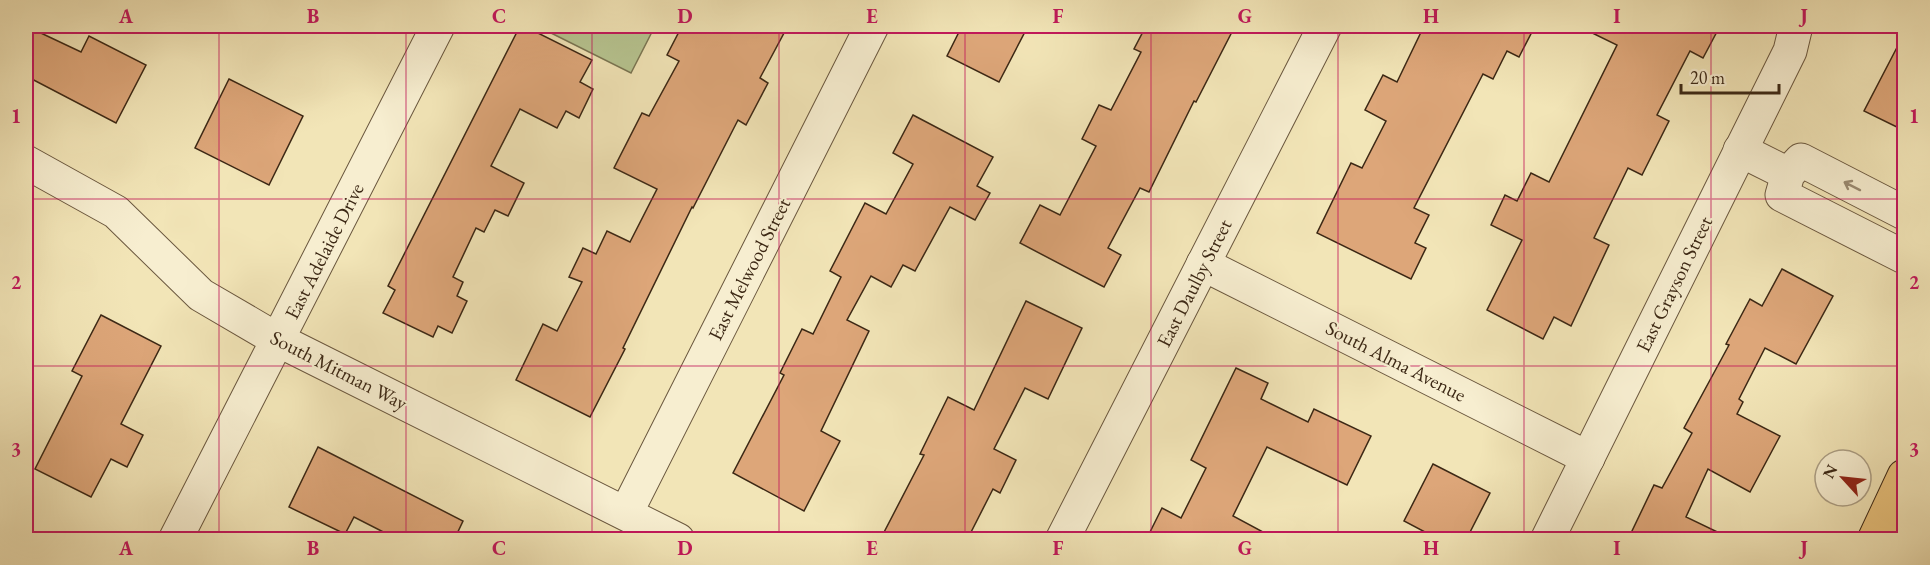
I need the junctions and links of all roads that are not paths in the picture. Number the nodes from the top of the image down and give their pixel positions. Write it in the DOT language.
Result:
graph roads {
  1 [pos="438,26"];
  2 [pos="872,26"];
  3 [pos="1325,26"];
  4 [pos="1796,26"];
  5 [pos="1740,150"];
  6 [pos="26,162"];
  7 [pos="1788,174"];
  8 [pos="1905,213"];
  9 [pos="1905,258"];
  10 [pos="1203,264"];
  11 [pos="278,340"];
  12 [pos="1588,458"];
  13 [pos="1905,476"];
  14 [pos="626,513"];
  15 [pos="175,540"];
  16 [pos="678,540"];
  17 [pos="1062,540"];
  18 [pos="1547,540"];
  19 [pos="1874,540"];
  1 -- 11 [label="street, East Adelaide Drive"];
  2 -- 14 [label="street, East Melwood Street"];
  3 -- 10 [label="street, East Daulby Street"];
  4 -- 5 [label="street, East Grayson Street"];
  5 -- 7 [label="street"];
  5 -- 12 [label="street, East Grayson Street"];
  6 -- 11 [label="street, South Mitman Way"];
  8 -- 7 [label="street, one-way"];
  7 -- 9 [label="street"];
  10 -- 12 [label="street, South Alma Avenue"];
  10 -- 17 [label="street, East Daulby Street"];
  11 -- 14 [label="street, South Mitman Way"];
  11 -- 15 [label="street, East Adelaide Drive"];
  12 -- 18 [label="street, East Grayson Street"];
  13 -- 19 [label="main road"];
  14 -- 16 [label="street, South Mitman Way"];
}
